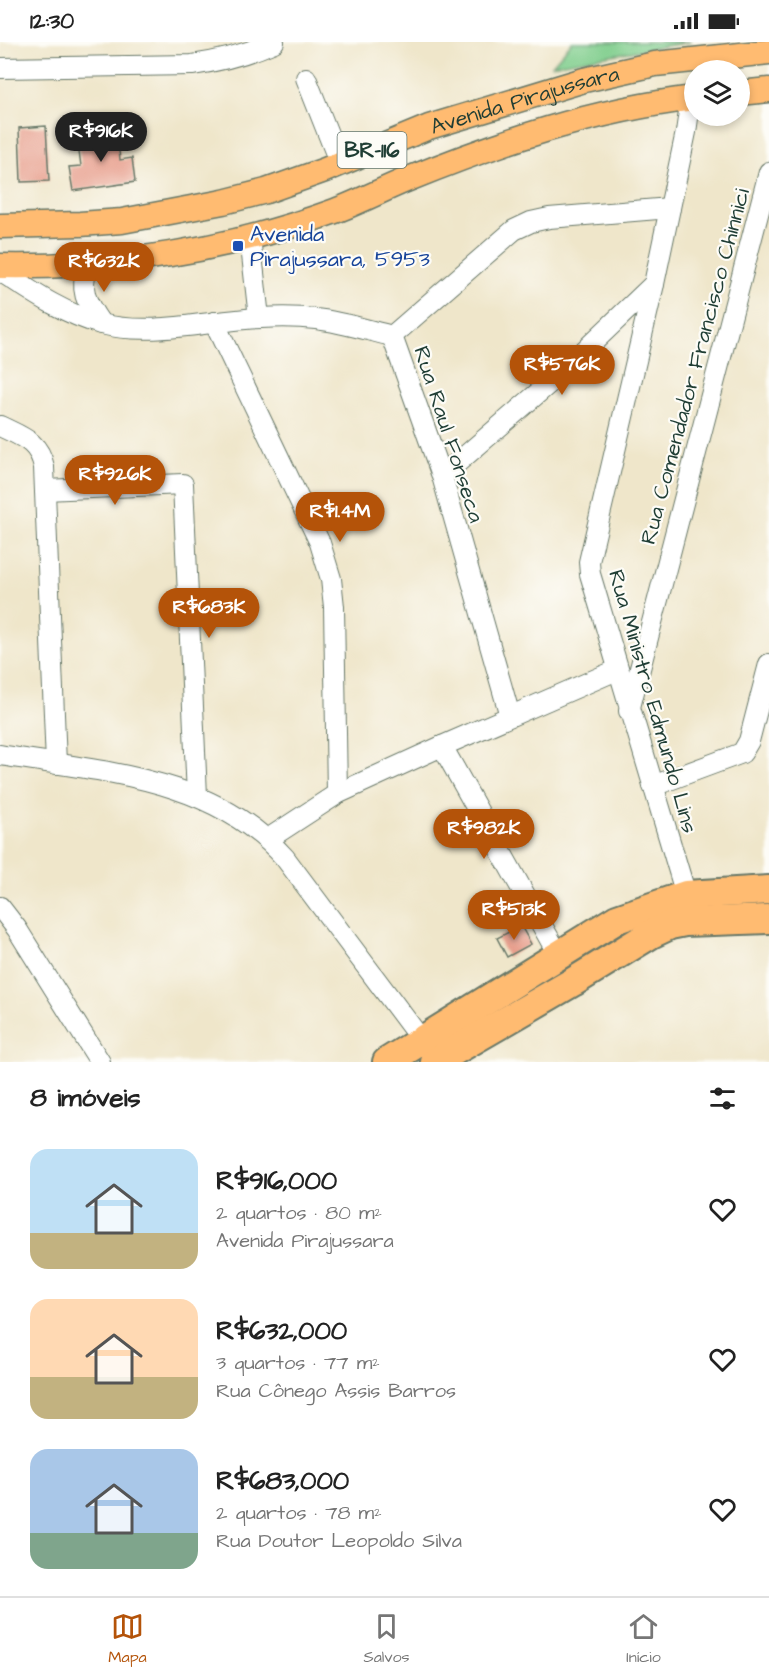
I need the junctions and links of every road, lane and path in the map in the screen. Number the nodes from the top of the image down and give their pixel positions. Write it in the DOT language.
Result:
graph roads {
  1 [pos="274,42"];
  2 [pos="744,48"];
  3 [pos="769,52"];
  4 [pos="0,68"];
  5 [pos="306,78"];
  6 [pos="555,89"];
  7 [pos="769,90"];
  8 [pos="750,92"];
  9 [pos="684,99"];
  10 [pos="687,126"];
  11 [pos="429,127"];
  12 [pos="491,147"];
  13 [pos="340,164"];
  14 [pos="769,172"];
  15 [pos="406,180"];
  16 [pos="669,208"];
  17 [pos="0,226"];
  18 [pos="250,237"];
  19 [pos="88,264"];
  20 [pos="0,266"];
  21 [pos="0,271"];
  22 [pos="654,284"];
  23 [pos="259,318"];
  24 [pos="214,322"];
  25 [pos="101,324"];
  26 [pos="392,336"];
  27 [pos="0,426"];
  28 [pos="441,476"];
  29 [pos="45,490"];
  30 [pos="769,664"];
  31 [pos="618,670"];
  32 [pos="629,711"];
  33 [pos="510,716"];
  34 [pos="442,746"];
  35 [pos="0,755"];
  36 [pos="56,764"];
  37 [pos="653,786"];
  38 [pos="337,794"];
  39 [pos="197,796"];
  40 [pos="268,839"];
  41 [pos="769,890"];
  42 [pos="686,895"];
  43 [pos="0,907"];
  44 [pos="769,919"];
  45 [pos="559,956"];
  46 [pos="431,1055"];
  47 [pos="100,1062"];
  48 [pos="387,1062"];
  1 -- 4 [label="street"];
  2 -- 3 [label="main road, BR-116"];
  2 -- 6 [label="main road, Avenida Pirajussara / BR-116"];
  5 -- 13 [label="street"];
  6 -- 11 [label="main road, Avenida Pirajussara / BR-116"];
  6 -- 12 [label="main road"];
  7 -- 8 [label="main road"];
  9 -- 12 [label="main road, Avenida Pirajussara / BR-116"];
  10 -- 16 [label="street, Rua Ministro Edmundo Lins"];
  11 -- 13 [label="main road, Avenida Pirajussara / BR-116"];
  11 -- 15 [label="main road"];
  12 -- 15 [label="main road, Avenida Pirajussara / BR-116"];
  13 -- 17 [label="main road, Avenida Pirajussara / BR-116"];
  14 -- 32 [label="street, Rua Comendador Francisco Chinnici"];
  15 -- 18 [label="main road, Avenida Pirajussara / BR-116"];
  16 -- 22 [label="street, Rua Ministro Edmundo Lins"];
  16 -- 26 [label="street, Rua Raul Fonseca"];
  18 -- 19 [label="main road, Avenida Pirajussara / BR-116"];
  18 -- 23 [label="street"];
  19 -- 20 [label="main road, Avenida Pirajussara / BR-116"];
  19 -- 25 [label="street"];
  21 -- 25 [label="street"];
  22 -- 28 [label="street"];
  22 -- 31 [label="street, Rua Ministro Edmundo Lins"];
  23 -- 24 [label="street"];
  23 -- 26 [label="street"];
  24 -- 25 [label="street"];
  24 -- 38 [label="street"];
  26 -- 28 [label="street, Rua Raul Fonseca"];
  27 -- 29 [label="street"];
  28 -- 33 [label="street, Rua Raul Fonseca"];
  29 -- 36 [label="street"];
  29 -- 39 [label="street"];
  30 -- 37 [label="street"];
  31 -- 32 [label="street, Rua Ministro Edmundo Lins"];
  31 -- 33 [label="street"];
  32 -- 37 [label="street, Rua Ministro Edmundo Lins"];
  33 -- 34 [label="street"];
  34 -- 38 [label="street"];
  34 -- 45 [label="street"];
  35 -- 36 [label="street"];
  36 -- 39 [label="street"];
  37 -- 42 [label="street, Rua Ministro Edmundo Lins"];
  38 -- 40 [label="street"];
  39 -- 40 [label="street"];
  40 -- 46 [label="street"];
  41 -- 42 [label="highway"];
  42 -- 45 [label="highway"];
  43 -- 47 [label="street"];
  44 -- 46 [label="highway"];
  45 -- 46 [label="highway"];
  46 -- 48 [label="highway"];
}
